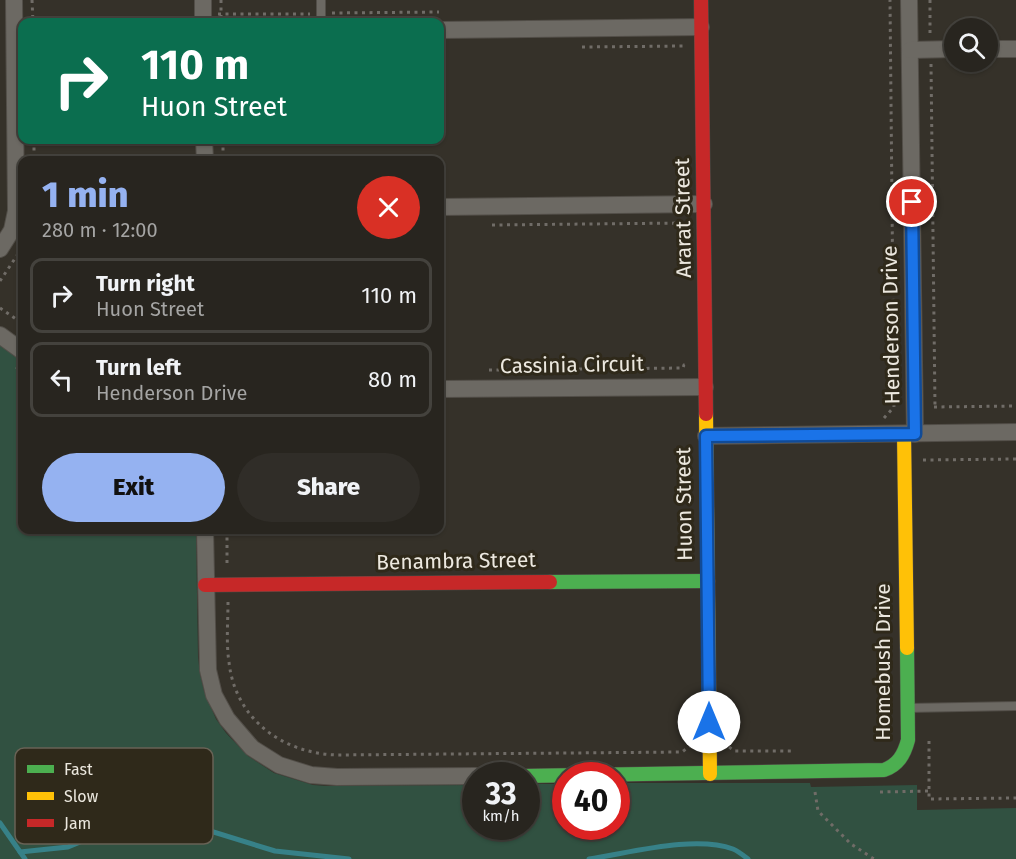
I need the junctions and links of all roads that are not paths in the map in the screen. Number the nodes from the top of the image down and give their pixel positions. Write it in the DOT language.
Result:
graph roads {
  1 [pos="14,0"];
  2 [pos="321,0"];
  3 [pos="701,0"];
  4 [pos="909,0"];
  5 [pos="321,18"];
  6 [pos="701,27"];
  7 [pos="444,30"];
  8 [pos="944,49"];
  9 [pos="998,49"];
  10 [pos="1016,49"];
  11 [pos="910,50"];
  12 [pos="704,204"];
  13 [pos="444,207"];
  14 [pos="0,249"];
  15 [pos="0,335"];
  16 [pos="18,348"];
  17 [pos="705,387"];
  18 [pos="444,389"];
  19 [pos="1016,432"];
  20 [pos="910,434"];
  21 [pos="706,436"];
  22 [pos="205,534"];
  23 [pos="708,581"];
  24 [pos="205,585"];
  25 [pos="1016,706"];
  26 [pos="908,708"];
  27 [pos="710,774"];
  28 [pos="462,776"];
  29 [pos="540,776"];
  1 -- 14 [label="street"];
  2 -- 5 [label="lane"];
  3 -- 6 [label="street, Ararat Street"];
  4 -- 11 [label="street, Henderson Drive"];
  6 -- 7 [label="street"];
  6 -- 12 [label="street, Ararat Street"];
  8 -- 11 [label="street"];
  9 -- 10 [label="street"];
  11 -- 20 [label="street, Henderson Drive"];
  12 -- 13 [label="street"];
  12 -- 17 [label="street, Ararat Street"];
  15 -- 16 [label="street"];
  17 -- 18 [label="street, Cassinia Circuit"];
  17 -- 21 [label="street, Ararat Street"];
  19 -- 20 [label="street, Huon Street"];
  20 -- 21 [label="street, Huon Street"];
  20 -- 26 [label="street, Homebush Drive"];
  21 -- 23 [label="street, Huon Street"];
  22 -- 24 [label="street"];
  23 -- 24 [label="street, Benambra Street"];
  23 -- 27 [label="street, Huon Street"];
  24 -- 28 [label="street"];
  25 -- 26 [label="lane"];
  26 -- 27 [label="street, Homebush Drive"];
  27 -- 29 [label="street, Homebush Drive"];
}
